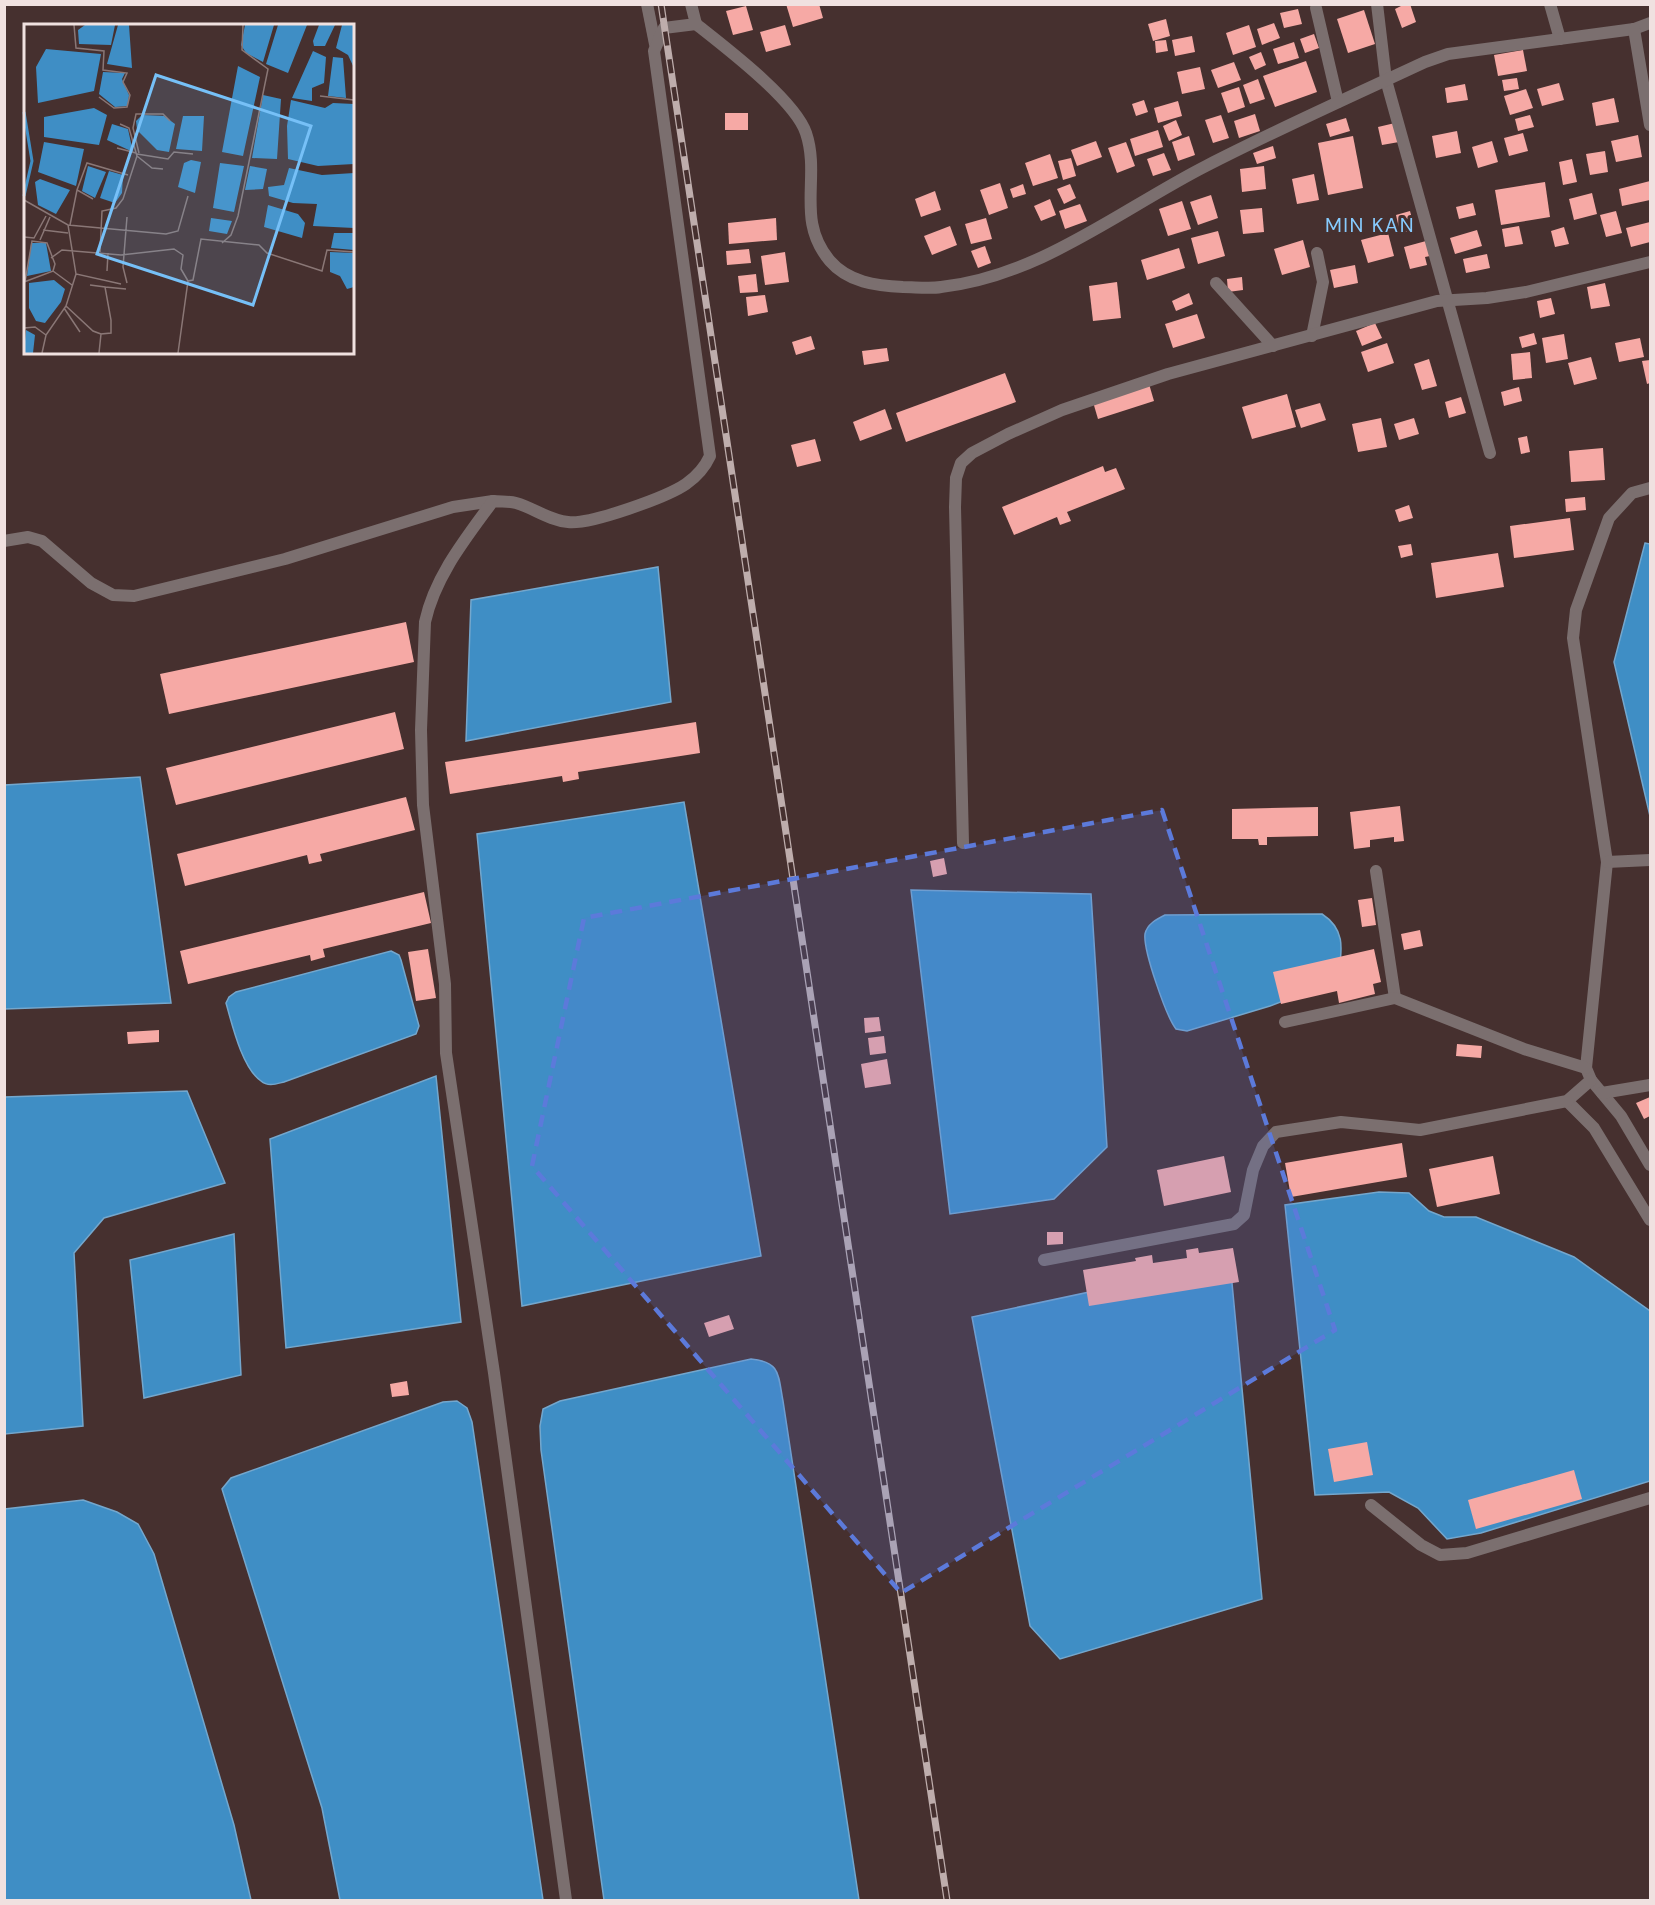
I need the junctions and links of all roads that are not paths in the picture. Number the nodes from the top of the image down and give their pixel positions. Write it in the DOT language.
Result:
graph roads {
  1 [pos="647,4"];
  2 [pos="690,4"];
  3 [pos="1377,4"];
  4 [pos="1550,4"];
  5 [pos="1316,9"];
  6 [pos="1650,23"];
  7 [pos="696,24"];
  8 [pos="1634,29"];
  9 [pos="1560,39"];
  10 [pos="655,44"];
  11 [pos="1386,80"];
  12 [pos="1338,102"];
  13 [pos="1650,125"];
  14 [pos="1317,253"];
  15 [pos="1650,262"];
  16 [pos="1216,284"];
  17 [pos="1445,300"];
  18 [pos="1312,336"];
  19 [pos="1274,346"];
  20 [pos="1490,453"];
  21 [pos="1650,488"];
  22 [pos="493,501"];
  23 [pos="4,541"];
  24 [pos="963,843"];
  25 [pos="1650,860"];
  26 [pos="1607,862"];
  27 [pos="1376,871"];
  28 [pos="1395,998"];
  29 [pos="1285,1022"];
  30 [pos="1589,1074"];
  31 [pos="1650,1085"];
  32 [pos="1602,1093"];
  33 [pos="1567,1101"];
  34 [pos="1650,1165"];
  35 [pos="1650,1220"];
  36 [pos="1044,1260"];
  37 [pos="1650,1498"];
  38 [pos="1371,1505"];
  39 [pos="566,1900"];
  1 -- 10 [label="street"];
  2 -- 7 [label="street"];
  3 -- 11 [label="street"];
  4 -- 9 [label="street"];
  5 -- 12 [label="street"];
  6 -- 8 [label="street"];
  7 -- 10 [label="street"];
  7 -- 12 [label="street"];
  8 -- 9 [label="street"];
  8 -- 13 [label="street"];
  9 -- 11 [label="street"];
  10 -- 22 [label="street"];
  11 -- 12 [label="street"];
  11 -- 17 [label="street"];
  14 -- 18 [label="street"];
  15 -- 17 [label="street"];
  16 -- 19 [label="street"];
  17 -- 18 [label="street"];
  17 -- 20 [label="street"];
  18 -- 19 [label="street"];
  19 -- 24 [label="street"];
  21 -- 26 [label="street"];
  22 -- 23 [label="street"];
  22 -- 39 [label="street"];
  25 -- 26 [label="street"];
  26 -- 30 [label="street"];
  27 -- 28 [label="street"];
  28 -- 29 [label="street"];
  28 -- 30 [label="street"];
  30 -- 32 [label="street"];
  30 -- 33 [label="street"];
  31 -- 32 [label="street"];
  32 -- 34 [label="street"];
  33 -- 35 [label="street"];
  33 -- 36 [label="street"];
  37 -- 38 [label="street"];
}
